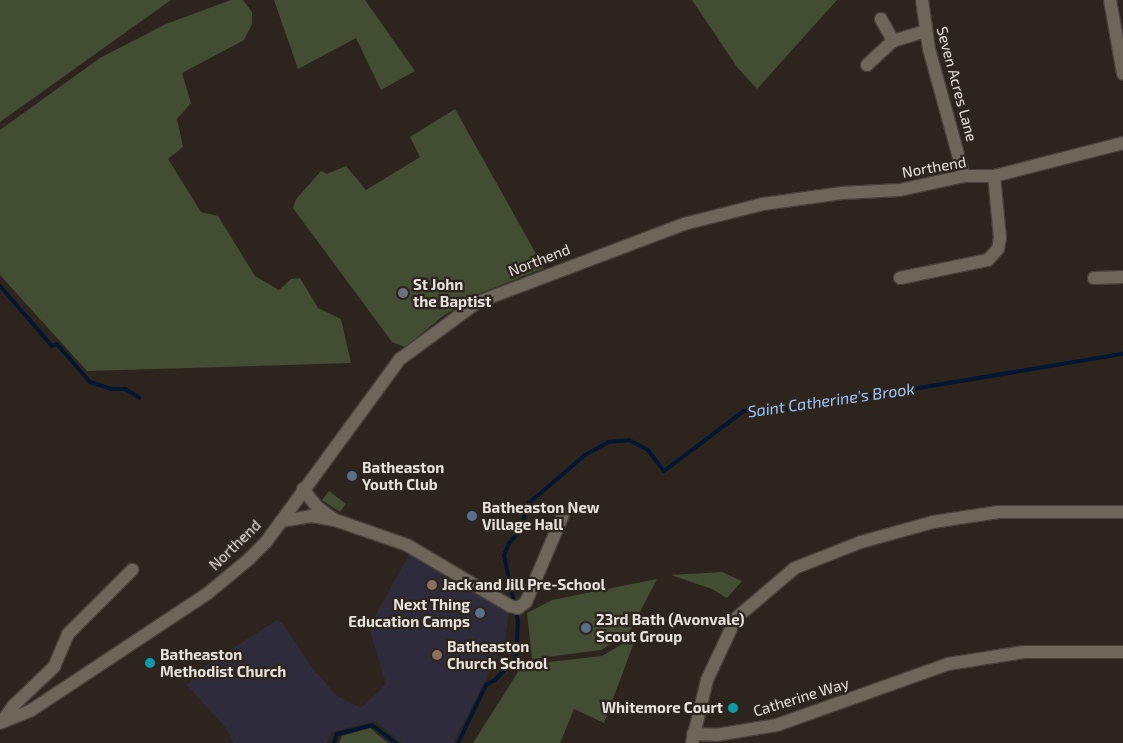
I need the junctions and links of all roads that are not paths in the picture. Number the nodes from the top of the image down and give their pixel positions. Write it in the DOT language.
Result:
graph roads {
  1 [pos="922,0"];
  2 [pos="1110,0"];
  3 [pos="880,19"];
  4 [pos="925,30"];
  5 [pos="893,41"];
  6 [pos="867,65"];
  7 [pos="1123,74"];
  8 [pos="1123,143"];
  9 [pos="964,176"];
  10 [pos="994,176"];
  11 [pos="1123,277"];
  12 [pos="900,278"];
  13 [pos="1094,278"];
  14 [pos="303,489"];
  15 [pos="1123,512"];
  16 [pos="562,515"];
  17 [pos="335,520"];
  18 [pos="280,521"];
  19 [pos="132,570"];
  20 [pos="1123,652"];
  21 [pos="1,722"];
  22 [pos="692,739"];
  1 -- 4 [label="street, Seven Acres Lane"];
  2 -- 7 [label="street"];
  3 -- 5 [label="street"];
  4 -- 5 [label="street"];
  4 -- 9 [label="street, Seven Acres Lane"];
  5 -- 6 [label="street"];
  8 -- 10 [label="street, Northend"];
  9 -- 10 [label="street, Northend"];
  9 -- 14 [label="street, Northend"];
  10 -- 12 [label="street"];
  11 -- 13 [label="street"];
  14 -- 17 [label="street"];
  14 -- 18 [label="street, Northend"];
  15 -- 22 [label="street, Catherine Way"];
  16 -- 17 [label="street"];
  17 -- 18 [label="street"];
  18 -- 21 [label="street, Northend"];
  19 -- 21 [label="street"];
  20 -- 22 [label="street, Catherine Way"];
}
